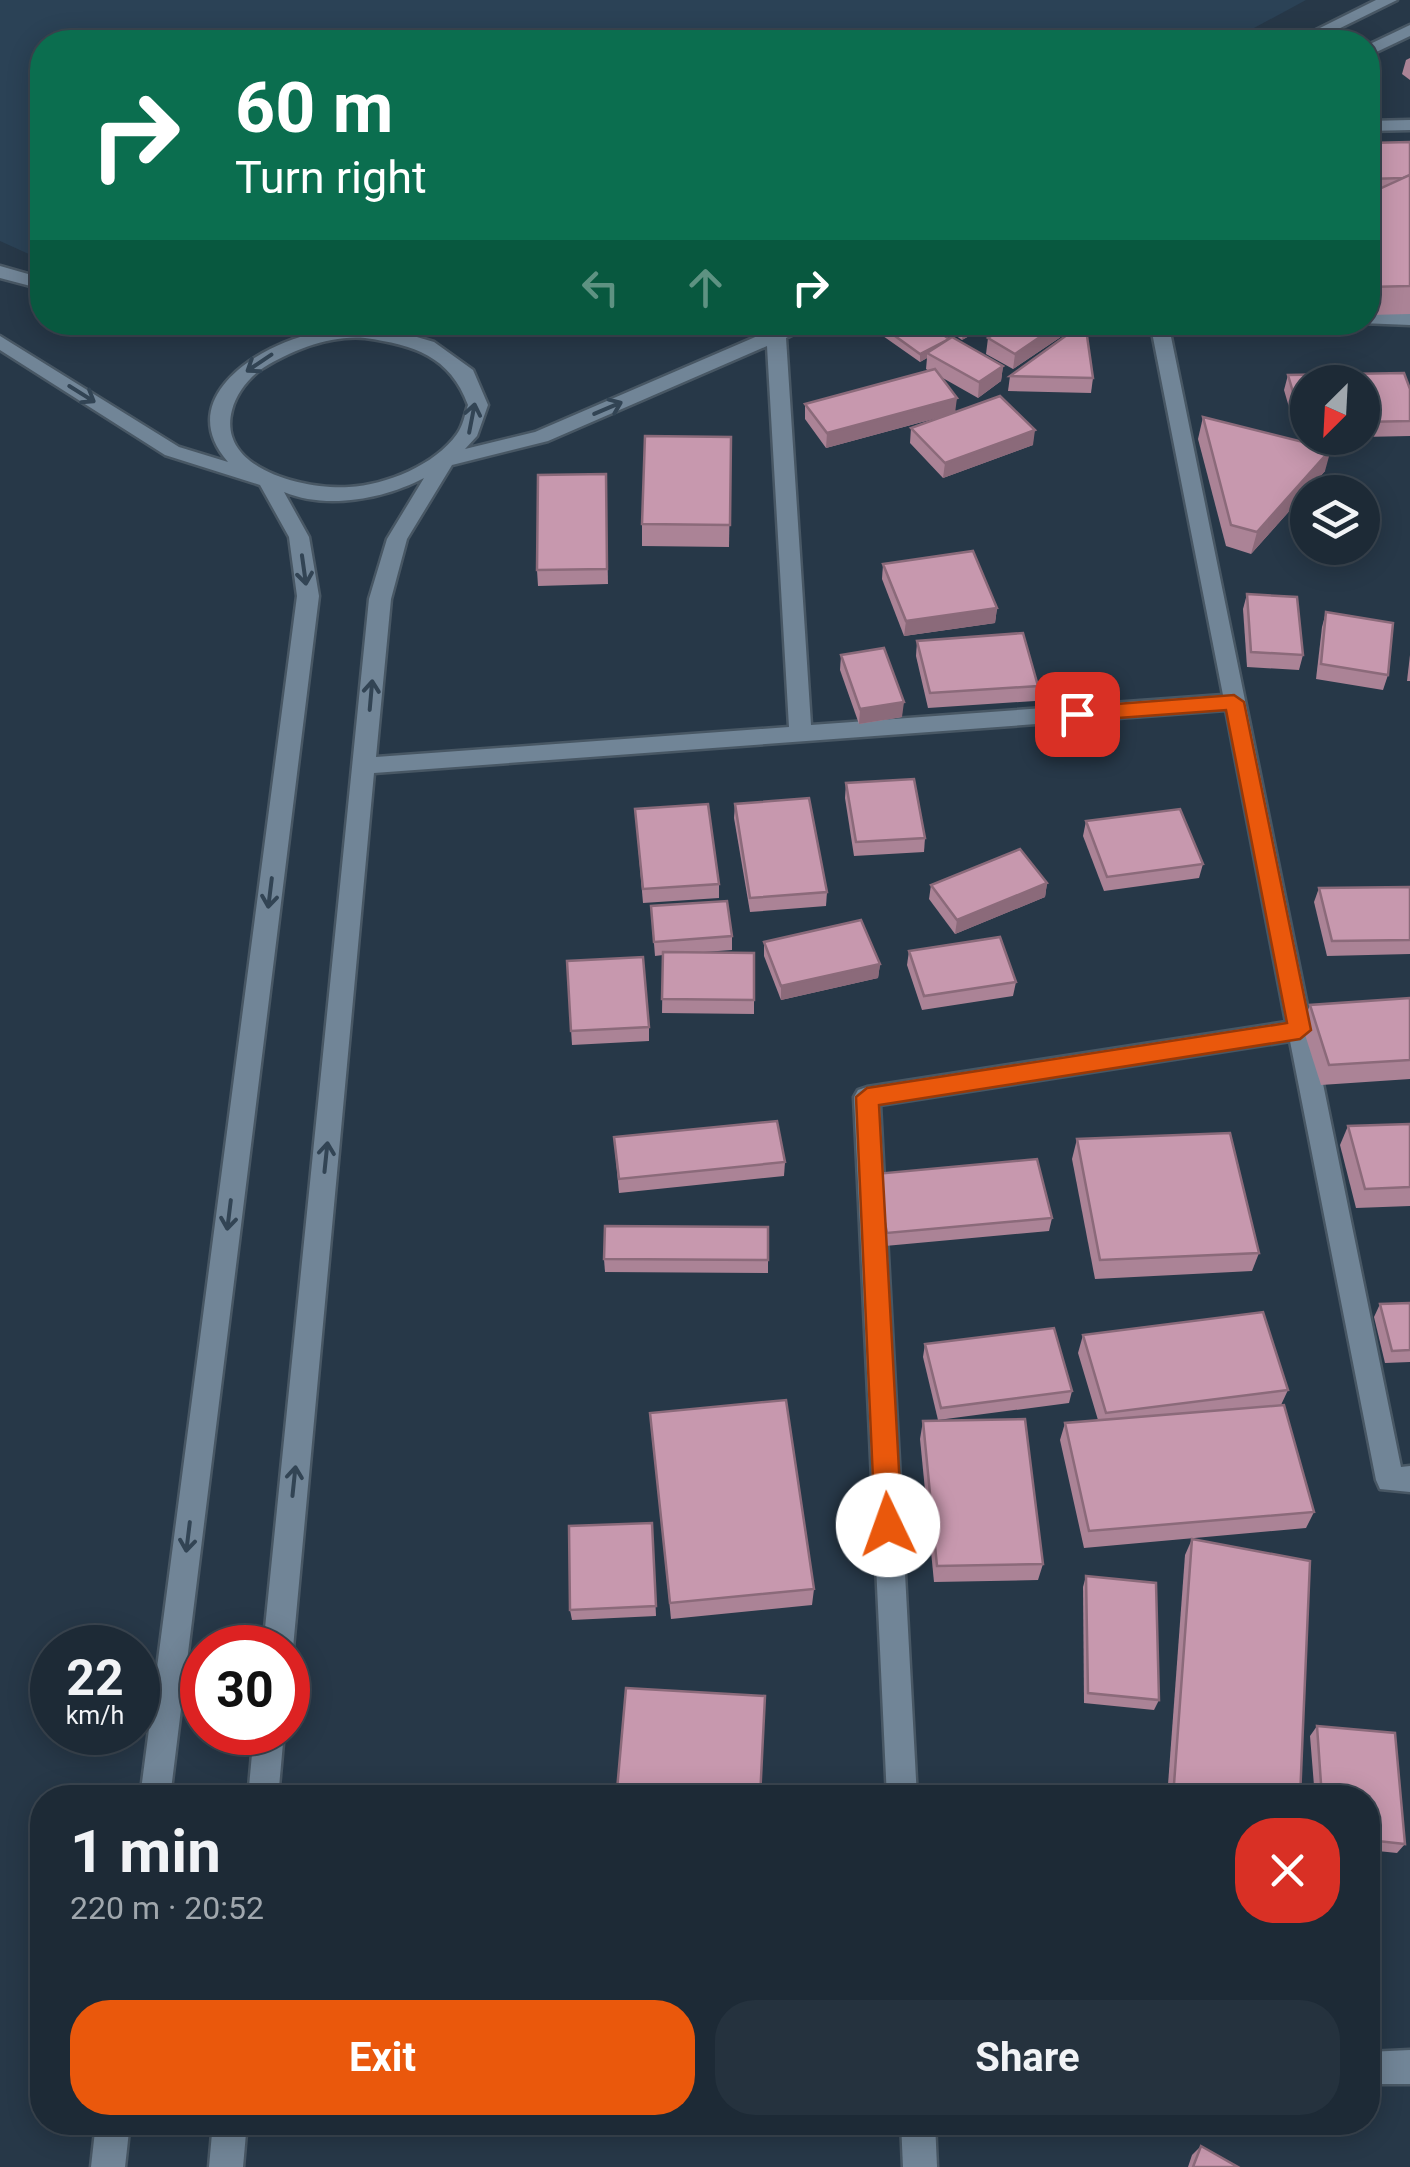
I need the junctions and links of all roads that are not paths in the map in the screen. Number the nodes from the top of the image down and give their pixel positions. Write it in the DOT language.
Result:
graph roads {
  1 [pos="1389,0"];
  2 [pos="1325,30"];
  3 [pos="1410,30"];
  4 [pos="1380,45"];
  5 [pos="1410,124"];
  6 [pos="1380,125"];
  7 [pos="0,272"];
  8 [pos="30,281"];
  9 [pos="1380,319"];
  10 [pos="1410,319"];
  11 [pos="338,335"];
  12 [pos="377,335"];
  13 [pos="780,335"];
  14 [pos="1162,335"];
  15 [pos="776,337"];
  16 [pos="0,342"];
  17 [pos="446,461"];
  18 [pos="268,481"];
  19 [pos="1234,702"];
  20 [pos="801,735"];
  21 [pos="365,766"];
  22 [pos="1300,1030"];
  23 [pos="1410,1479"];
  24 [pos="280,1625"];
  25 [pos="267,1755"];
  26 [pos="157,1785"];
  27 [pos="264,1785"];
  28 [pos="901,1785"];
  29 [pos="1410,2067"];
  30 [pos="1380,2068"];
  31 [pos="112,2135"];
  32 [pos="229,2135"];
  33 [pos="919,2135"];
  34 [pos="108,2167"];
  35 [pos="226,2167"];
  36 [pos="920,2167"];
  1 -- 2 [label="street"];
  3 -- 4 [label="street"];
  5 -- 6 [label="street"];
  7 -- 8 [label="street"];
  9 -- 10 [label="street"];
  11 -- 18 [label="street, one-way"];
  17 -- 12 [label="street, one-way"];
  13 -- 15 [label="street"];
  14 -- 19 [label="street"];
  17 -- 15 [label="street, one-way"];
  15 -- 20 [label="street"];
  16 -- 18 [label="street, one-way"];
  17 -- 18 [label="street"];
  21 -- 17 [label="street, one-way"];
  18 -- 26 [label="street, one-way"];
  19 -- 20 [label="street"];
  19 -- 22 [label="street"];
  20 -- 21 [label="street"];
  24 -- 21 [label="street, one-way"];
  22 -- 23 [label="street"];
  22 -- 28 [label="street"];
  25 -- 27 [label="street"];
  29 -- 30 [label="street"];
  31 -- 34 [label="street"];
  32 -- 35 [label="street"];
  33 -- 36 [label="street"];
}
